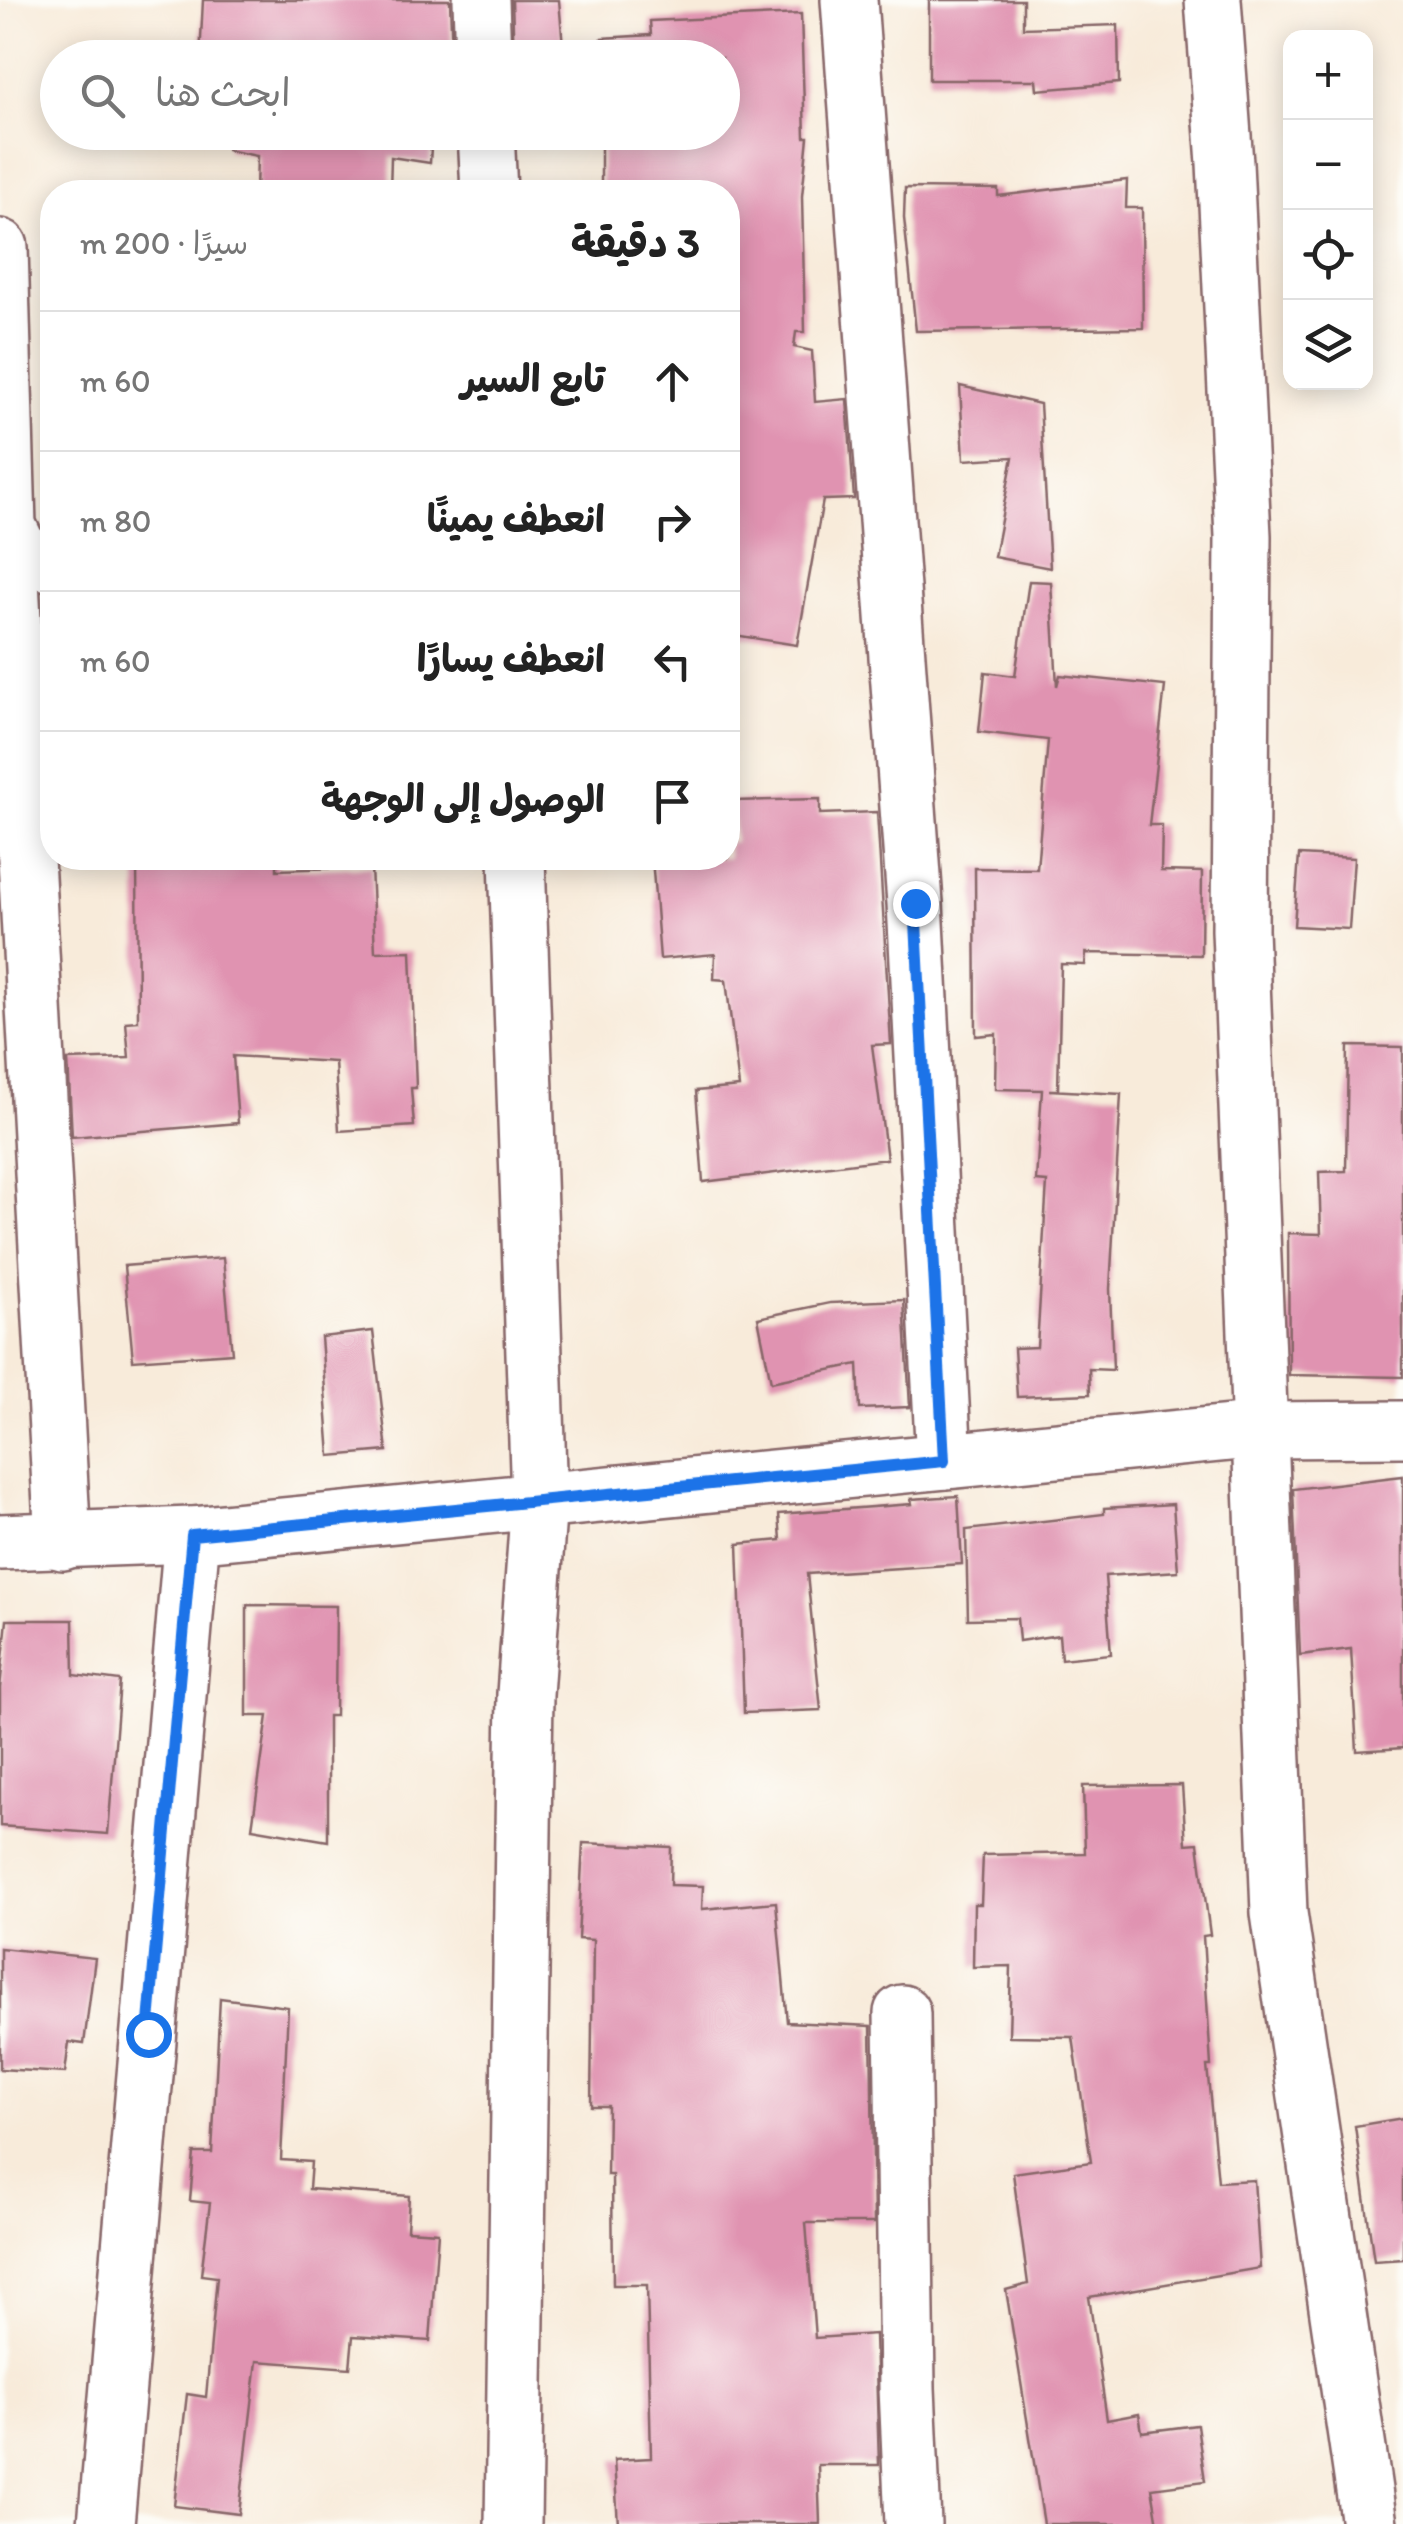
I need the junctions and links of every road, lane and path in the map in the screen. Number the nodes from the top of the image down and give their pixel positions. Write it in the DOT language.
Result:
graph roads {
  1 [pos="480,0"];
  2 [pos="849,0"];
  3 [pos="1213,0"];
  4 [pos="482,40"];
  5 [pos="487,150"];
  6 [pos="488,180"];
  7 [pos="0,248"];
  8 [pos="8,526"];
  9 [pos="40,559"];
  10 [pos="516,870"];
  11 [pos="1403,1429"];
  12 [pos="1261,1430"];
  13 [pos="944,1461"];
  14 [pos="539,1500"];
  15 [pos="192,1535"];
  16 [pos="0,1542"];
  17 [pos="63,1542"];
  18 [pos="902,2013"];
  19 [pos="106,2524"];
  20 [pos="513,2524"];
  21 [pos="913,2524"];
  22 [pos="1369,2524"];
  1 -- 4 [label="street"];
  2 -- 13 [label="street"];
  3 -- 12 [label="street"];
  5 -- 6 [label="street"];
  7 -- 8 [label="street"];
  8 -- 9 [label="street"];
  8 -- 17 [label="street"];
  10 -- 14 [label="street"];
  11 -- 12 [label="street"];
  12 -- 13 [label="street"];
  12 -- 22 [label="street"];
  13 -- 14 [label="street"];
  14 -- 15 [label="street"];
  14 -- 20 [label="street"];
  15 -- 17 [label="street"];
  15 -- 19 [label="street"];
  16 -- 17 [label="street"];
  18 -- 21 [label="street"];
}
